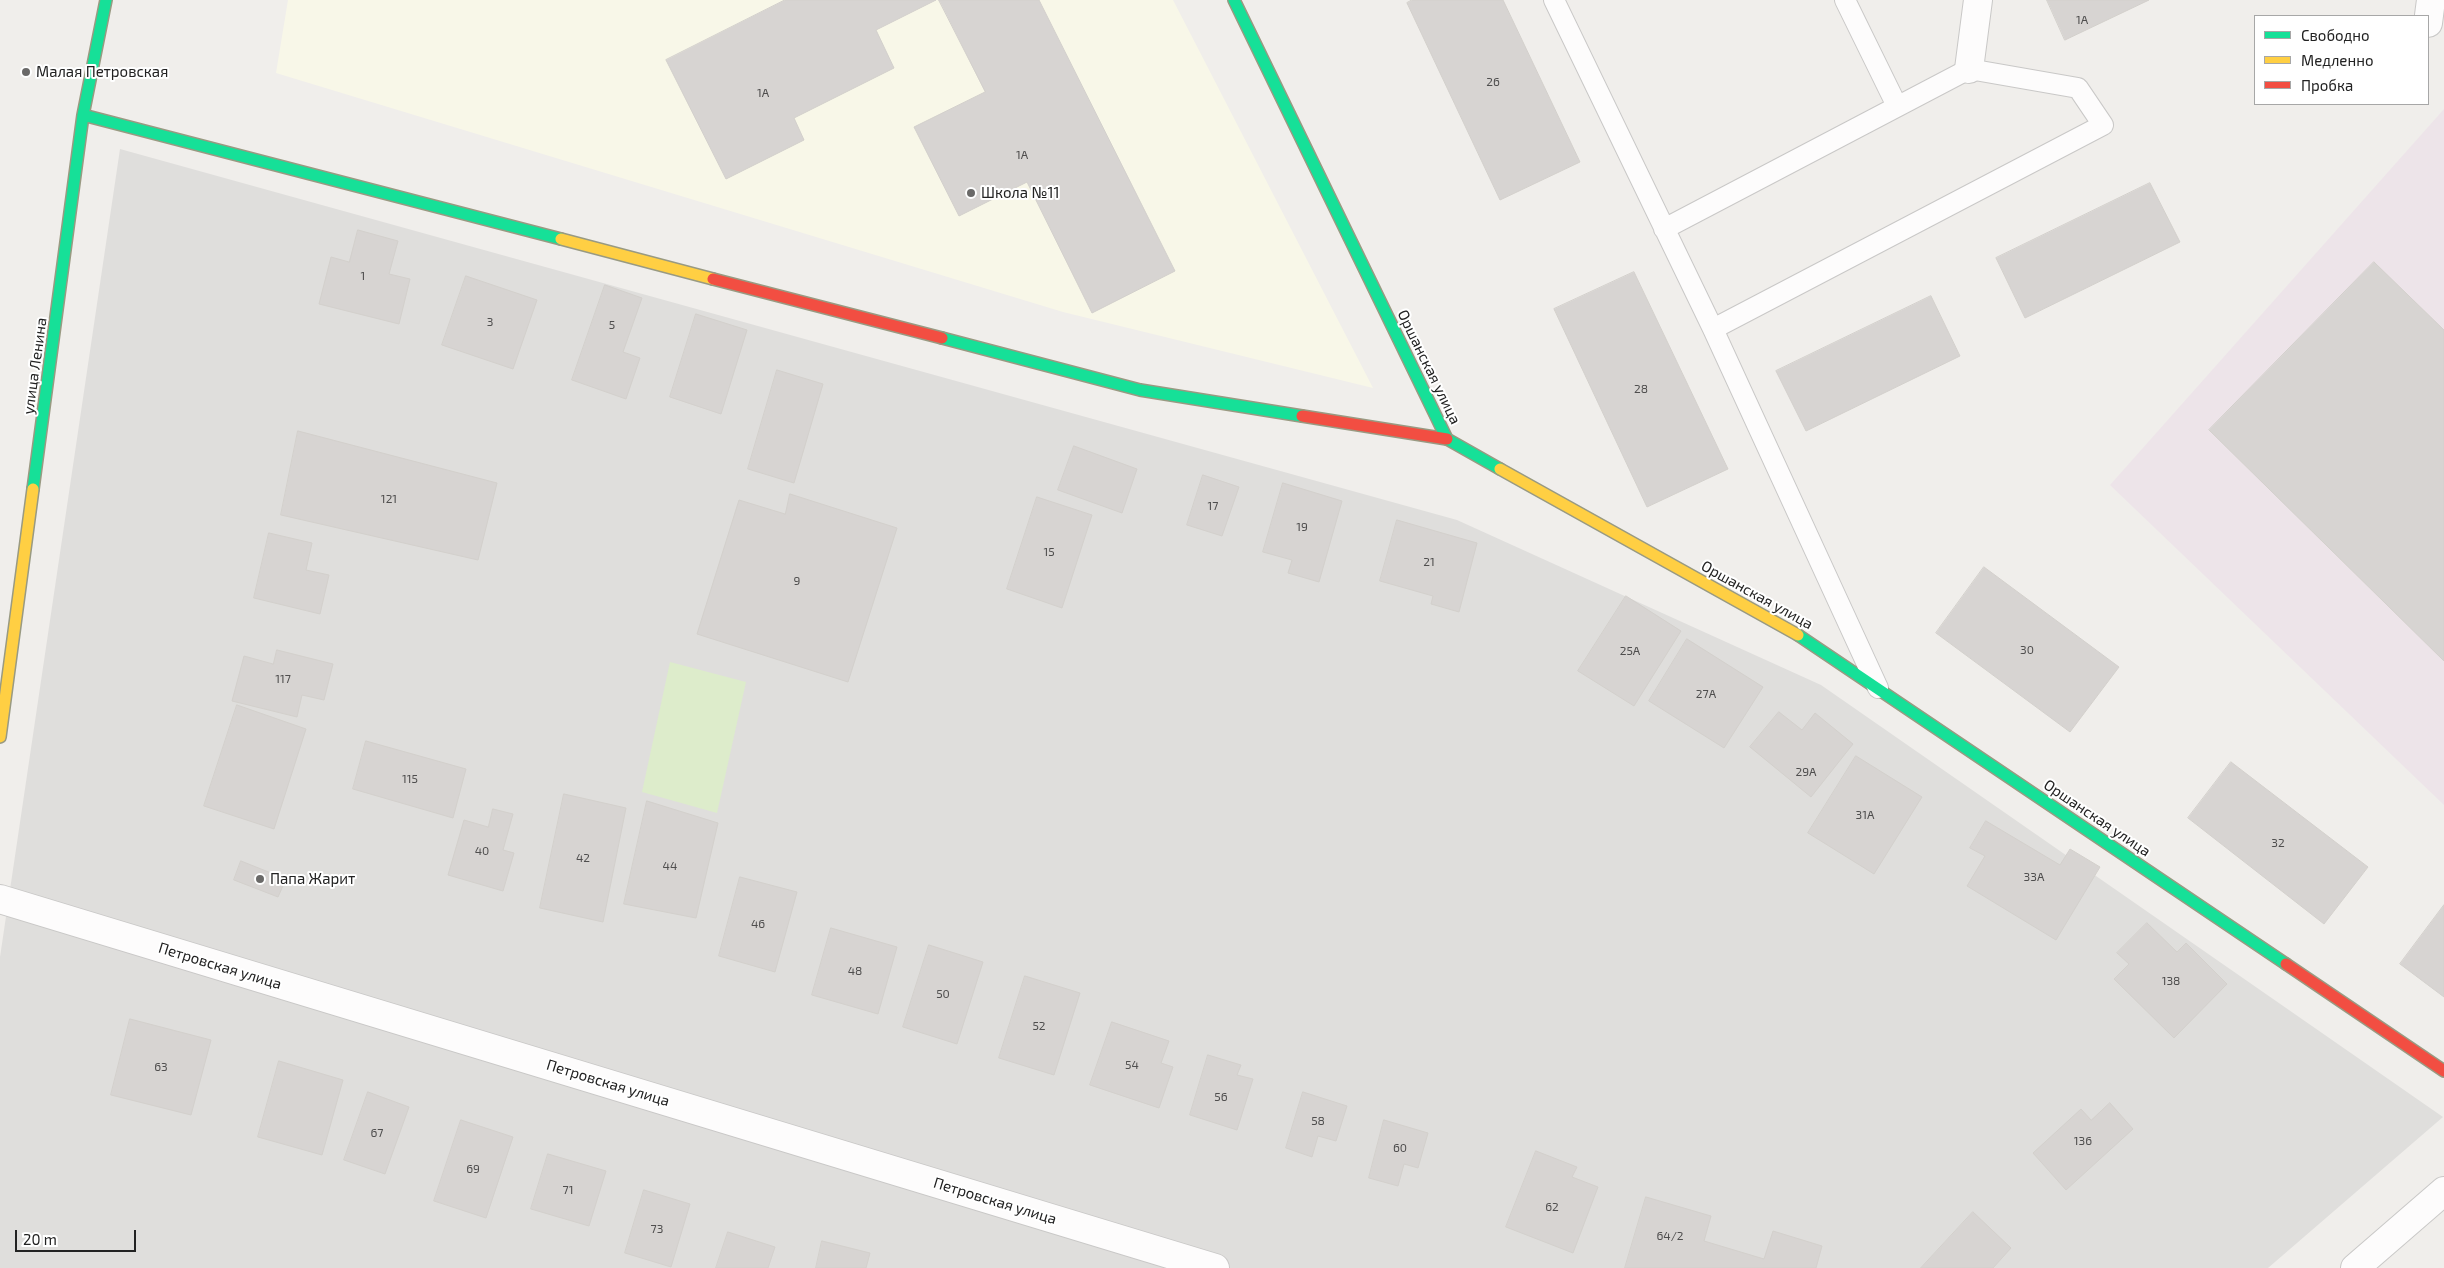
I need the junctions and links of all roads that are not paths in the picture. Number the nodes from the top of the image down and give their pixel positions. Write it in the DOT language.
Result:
graph roads {
  1 [pos="106,0"];
  2 [pos="1234,0"];
  3 [pos="1554,0"];
  4 [pos="1845,0"];
  5 [pos="1978,0"];
  6 [pos="2431,0"];
  7 [pos="2429,15"];
  8 [pos="1969,69"];
  9 [pos="1897,106"];
  10 [pos="83,115"];
  11 [pos="1664,229"];
  12 [pos="1713,329"];
  13 [pos="1447,439"];
  14 [pos="1878,688"];
  15 [pos="0,737"];
  16 [pos="0,899"];
  17 [pos="2444,1071"];
  18 [pos="2444,1191"];
  19 [pos="1215,1268"];
  20 [pos="2355,1268"];
  1 -- 10 [label="street, улица Ленина"];
  2 -- 13 [label="street, Оршанская улица"];
  3 -- 11 [label="lane"];
  4 -- 9 [label="lane"];
  5 -- 8 [label="street"];
  6 -- 7 [label="street"];
  8 -- 9 [label="lane"];
  8 -- 12 [label="lane"];
  9 -- 11 [label="lane"];
  10 -- 13 [label="street"];
  10 -- 15 [label="street, улица Ленина"];
  11 -- 12 [label="lane"];
  12 -- 14 [label="lane"];
  13 -- 14 [label="street, Оршанская улица"];
  14 -- 17 [label="street, Оршанская улица"];
  16 -- 19 [label="street, Петровская улица"];
  18 -- 20 [label="street"];
}
